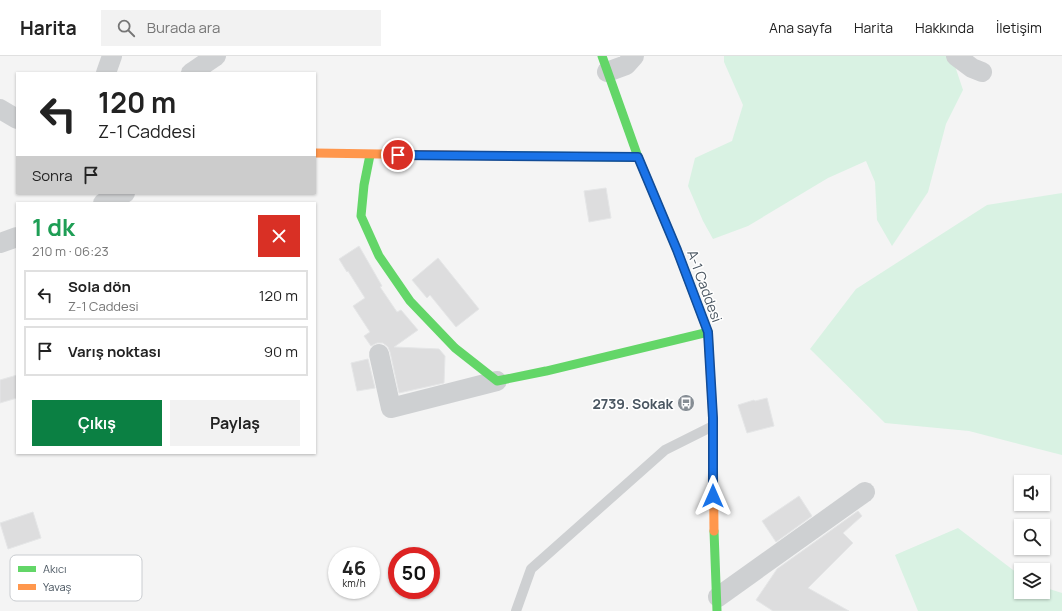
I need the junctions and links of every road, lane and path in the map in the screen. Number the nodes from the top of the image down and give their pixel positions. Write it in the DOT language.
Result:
graph roads {
  1 [pos="112,56"];
  2 [pos="216,56"];
  3 [pos="634,56"];
  4 [pos="956,56"];
  5 [pos="605,64"];
  6 [pos="106,72"];
  7 [pos="192,72"];
  8 [pos="982,72"];
  9 [pos="0,109"];
  10 [pos="16,118"];
  11 [pos="316,153"];
  12 [pos="370,155"];
  13 [pos="638,157"];
  14 [pos="123,194"];
  15 [pos="105,202"];
  16 [pos="16,237"];
  17 [pos="0,243"];
  18 [pos="708,332"];
  19 [pos="379,354"];
  20 [pos="497,381"];
  21 [pos="713,426"];
  22 [pos="865,492"];
  23 [pos="718,604"];
  24 [pos="516,611"];
  1 -- 6 [label="street"];
  2 -- 7 [label="street"];
  3 -- 5 [label="street"];
  4 -- 8 [label="street"];
  5 -- 13 [label="street, A-1 Caddesi"];
  9 -- 10 [label="street"];
  11 -- 12 [label="street"];
  12 -- 13 [label="street"];
  12 -- 20 [label="street"];
  13 -- 18 [label="street, A-1 Caddesi"];
  14 -- 15 [label="street"];
  16 -- 17 [label="street"];
  18 -- 20 [label="street"];
  18 -- 21 [label="street, A-1 Caddesi"];
  19 -- 20 [label="street"];
  21 -- 23 [label="street, A-1 Caddesi"];
  21 -- 24 [label="lane"];
  22 -- 23 [label="street"];
}
